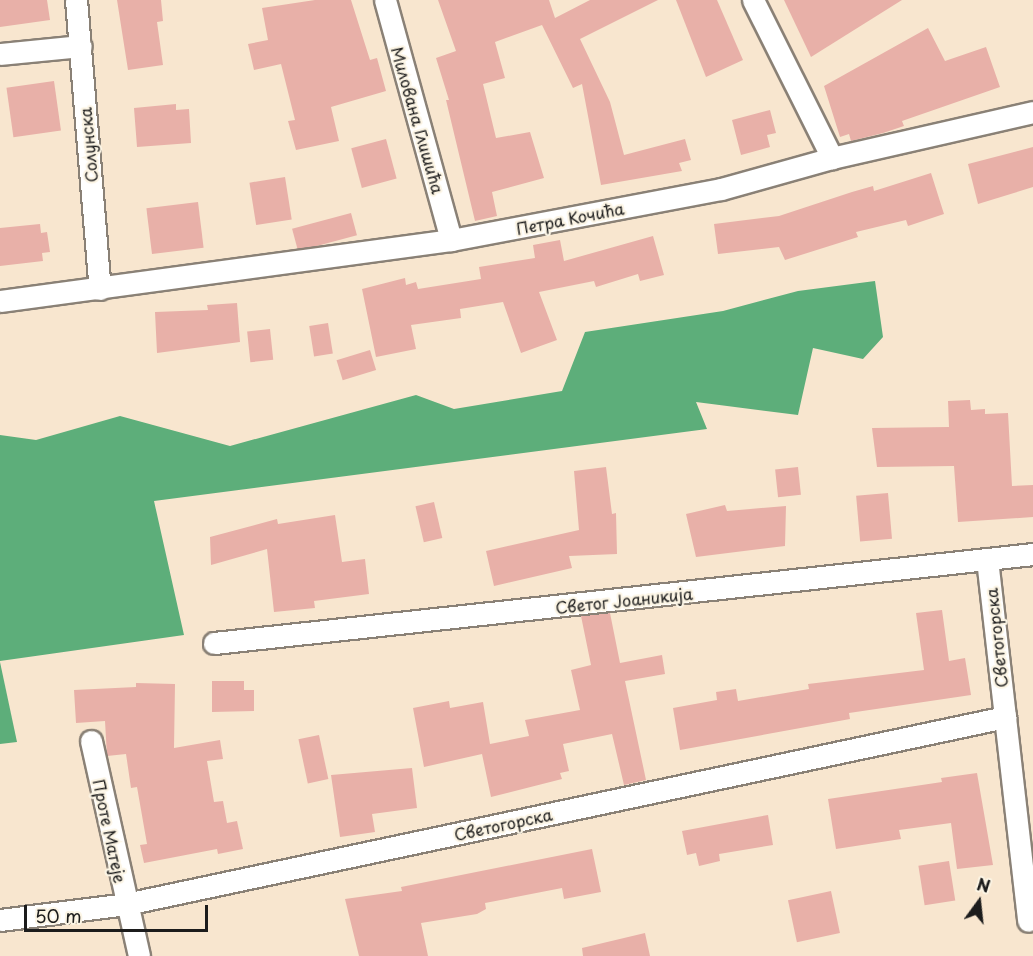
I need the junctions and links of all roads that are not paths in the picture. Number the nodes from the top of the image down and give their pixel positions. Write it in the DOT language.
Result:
graph roads {
  1 [pos="76,0"];
  2 [pos="385,0"];
  3 [pos="753,0"];
  4 [pos="81,46"];
  5 [pos="0,54"];
  6 [pos="1033,112"];
  7 [pos="832,158"];
  8 [pos="451,240"];
  9 [pos="100,290"];
  10 [pos="0,301"];
  11 [pos="1033,554"];
  12 [pos="987,559"];
  13 [pos="214,643"];
  14 [pos="1005,717"];
  15 [pos="91,741"];
  16 [pos="126,904"];
  17 [pos="0,920"];
  18 [pos="1028,921"];
  19 [pos="139,956"];
  1 -- 4 [label="street, Солунска"];
  2 -- 8 [label="street, Милована Глишића"];
  3 -- 7 [label="street"];
  4 -- 5 [label="street"];
  4 -- 9 [label="street, Солунска"];
  6 -- 7 [label="street, Петра Кочића"];
  7 -- 8 [label="street, Петра Кочића"];
  8 -- 9 [label="street, Петра Кочића"];
  9 -- 10 [label="street, Петра Кочића"];
  11 -- 12 [label="street, Светог Јоаникија"];
  12 -- 13 [label="street, Светог Јоаникија"];
  12 -- 14 [label="street, Светогорска"];
  14 -- 16 [label="street, Светогорска"];
  14 -- 18 [label="street, Светогорска"];
  15 -- 16 [label="street, Проте Матеје"];
  16 -- 17 [label="street, Светогорска"];
  16 -- 19 [label="street, Проте Матеје"];
}
